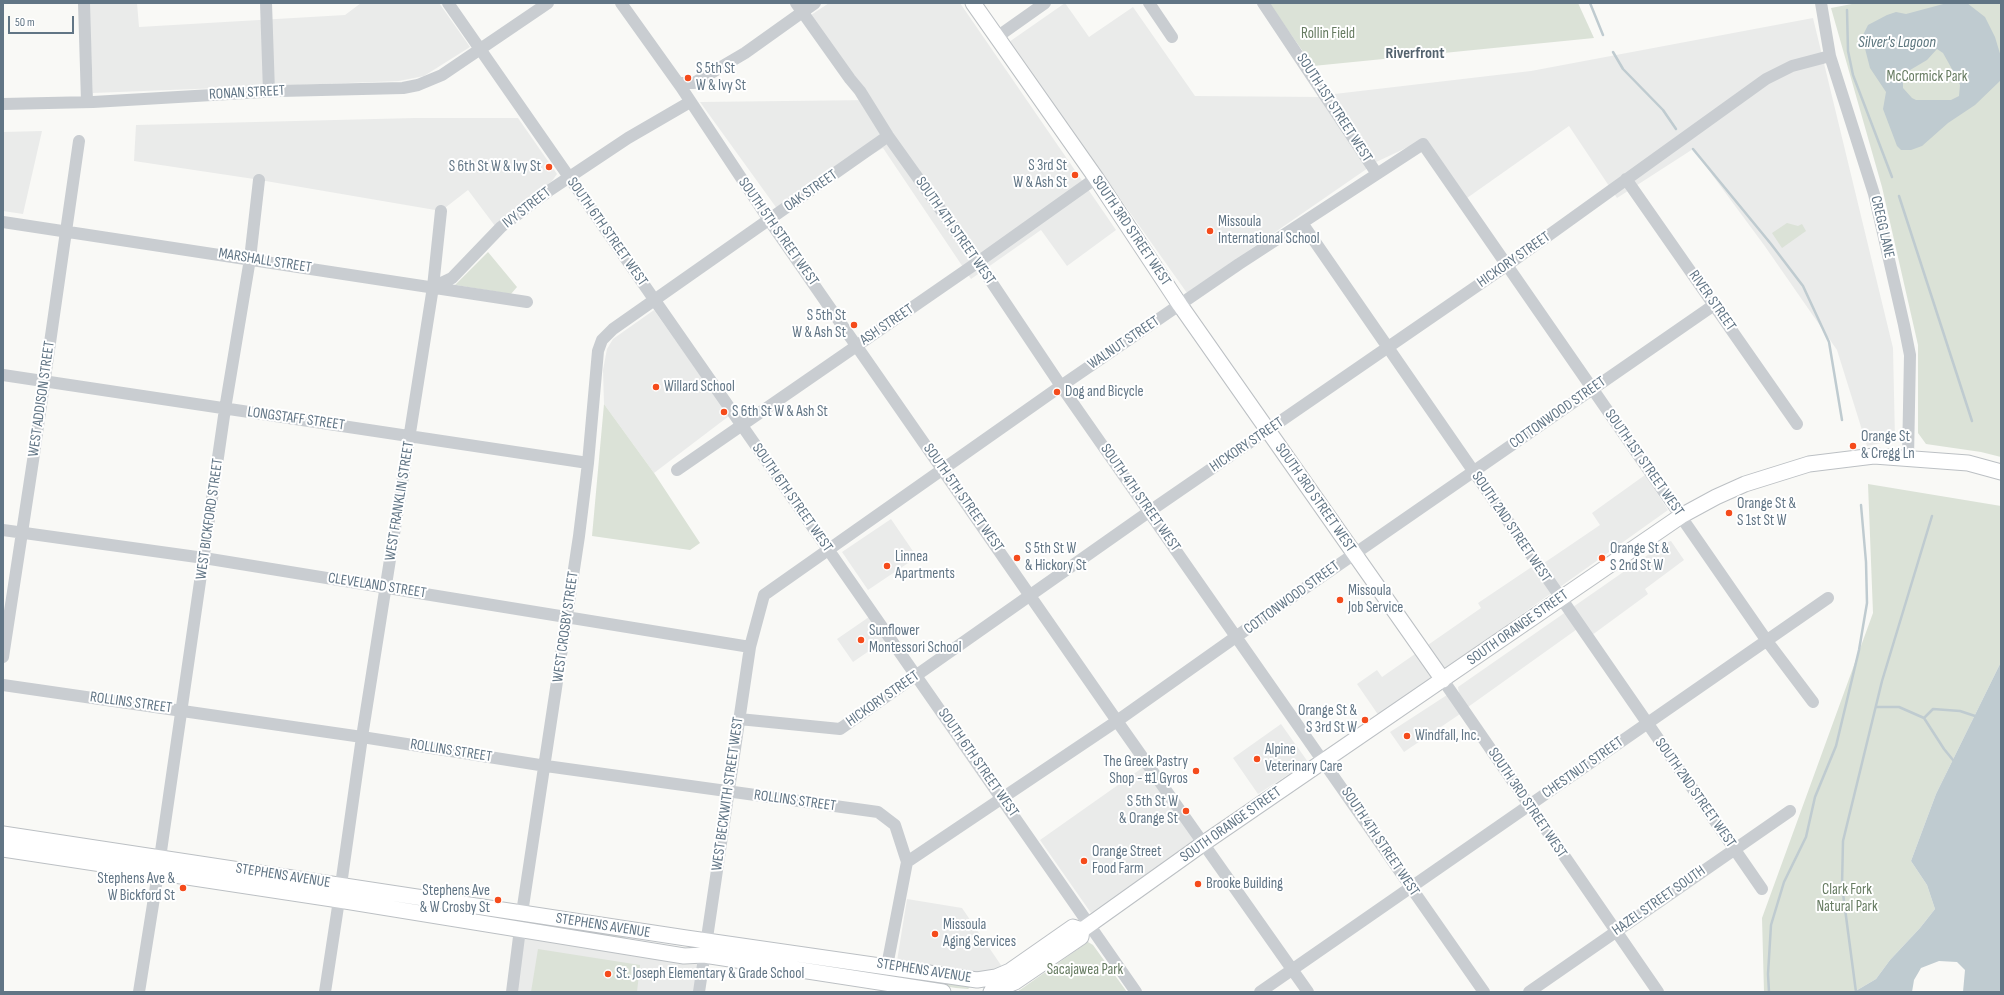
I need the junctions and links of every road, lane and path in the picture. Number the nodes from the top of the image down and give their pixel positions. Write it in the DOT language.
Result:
graph roads {
  1 [pos="84,3"];
  2 [pos="266,3"];
  3 [pos="448,3"];
  4 [pos="548,3"];
  5 [pos="621,3"];
  6 [pos="815,3"];
  7 [pos="973,3"];
  8 [pos="1045,3"];
  9 [pos="1149,3"];
  10 [pos="1263,3"];
  11 [pos="1820,3"];
  12 [pos="799,7"];
  13 [pos="997,37"];
  14 [pos="1172,37"];
  15 [pos="481,49"];
  16 [pos="1830,56"];
  17 [pos="678,83"];
  18 [pos="269,92"];
  19 [pos="87,102"];
  20 [pos="690,102"];
  21 [pos="3,104"];
  22 [pos="888,136"];
  23 [pos="79,141"];
  24 [pos="1423,144"];
  25 [pos="1377,174"];
  26 [pos="569,176"];
  27 [pos="1096,178"];
  28 [pos="1626,179"];
  29 [pos="259,180"];
  30 [pos="441,211"];
  31 [pos="770,220"];
  32 [pos="3,222"];
  33 [pos="1302,223"];
  34 [pos="66,231"];
  35 [pos="250,259"];
  36 [pos="978,262"];
  37 [pos="1506,266"];
  38 [pos="434,288"];
  39 [pos="655,300"];
  40 [pos="527,302"];
  41 [pos="1180,305"];
  42 [pos="1714,305"];
  43 [pos="602,340"];
  44 [pos="857,345"];
  45 [pos="1387,349"];
  46 [pos="3,375"];
  47 [pos="44,381"];
  48 [pos="1061,386"];
  49 [pos="1592,389"];
  50 [pos="225,409"];
  51 [pos="1797,424"];
  52 [pos="742,426"];
  53 [pos="1268,430"];
  54 [pos="410,436"];
  55 [pos="1908,458"];
  56 [pos="588,462"];
  57 [pos="677,470"];
  58 [pos="944,470"];
  59 [pos="1473,472"];
  60 [pos="2001,472"];
  61 [pos="1150,511"];
  62 [pos="1681,516"];
  63 [pos="3,530"];
  64 [pos="22,532"];
  65 [pos="828,549"];
  66 [pos="1353,554"];
  67 [pos="204,558"];
  68 [pos="387,588"];
  69 [pos="1030,595"];
  70 [pos="1828,598"];
  71 [pos="1560,599"];
  72 [pos="567,617"];
  73 [pos="1237,638"];
  74 [pos="1768,641"];
  75 [pos="750,647"];
  76 [pos="3,657"];
  77 [pos="917,676"];
  78 [pos="1443,680"];
  79 [pos="3,685"];
  80 [pos="1813,702"];
  81 [pos="181,710"];
  82 [pos="739,719"];
  83 [pos="1117,721"];
  84 [pos="1647,723"];
  85 [pos="362,737"];
  86 [pos="1324,761"];
  87 [pos="546,766"];
  88 [pos="728,792"];
  89 [pos="1003,799"];
  90 [pos="1529,806"];
  91 [pos="1790,811"];
  92 [pos="3,834"];
  93 [pos="1204,843"];
  94 [pos="3,849"];
  95 [pos="1734,849"];
  96 [pos="160,858"];
  97 [pos="908,862"];
  98 [pos="158,873"];
  99 [pos="341,885"];
  100 [pos="1410,888"];
  101 [pos="1762,888"];
  102 [pos="339,900"];
  103 [pos="522,913"];
  104 [pos="1086,927"];
  105 [pos="520,929"];
  106 [pos="1615,931"];
  107 [pos="707,940"];
  108 [pos="704,955"];
  109 [pos="887,966"];
  110 [pos="1292,970"];
  111 [pos="886,988"];
  112 [pos="139,992"];
  113 [pos="325,992"];
  114 [pos="512,992"];
  115 [pos="699,992"];
  116 [pos="943,992"];
  117 [pos="994,992"];
  118 [pos="1136,992"];
  119 [pos="1260,992"];
  120 [pos="1308,992"];
  121 [pos="1484,992"];
  122 [pos="1529,992"];
  123 [pos="1658,992"];
  1 -- 19 [label="street"];
  2 -- 18 [label="street"];
  3 -- 15 [label="street, SOUTH 6TH STREET WEST"];
  4 -- 15 [label="street, RONAN STREET"];
  5 -- 17 [label="street, SOUTH 5TH STREET WEST"];
  6 -- 12 [label="street"];
  7 -- 13 [label="main road, SOUTH 3RD STREET WEST"];
  8 -- 13 [label="street"];
  9 -- 14 [label="street"];
  10 -- 25 [label="street, SOUTH 1ST STREET WEST"];
  11 -- 16 [label="street, CREGG LANE"];
  12 -- 17 [label="street"];
  12 -- 22 [label="street, SOUTH 4TH STREET WEST"];
  13 -- 27 [label="main road, SOUTH 3RD STREET WEST"];
  15 -- 18 [label="street, RONAN STREET"];
  15 -- 26 [label="street, SOUTH 6TH STREET WEST"];
  16 -- 28 [label="street, HICKORY STREET"];
  16 -- 55 [label="street, CREGG LANE"];
  17 -- 20 [label="street, SOUTH 5TH STREET WEST"];
  18 -- 19 [label="street, RONAN STREET"];
  19 -- 21 [label="street, RONAN STREET"];
  20 -- 26 [label="street, IVY STREET"];
  20 -- 31 [label="street, SOUTH 5TH STREET WEST"];
  22 -- 31 [label="street, OAK STREET"];
  22 -- 36 [label="street, SOUTH 4TH STREET WEST"];
  23 -- 34 [label="street, WEST ADDISON STREET"];
  24 -- 25 [label="street, WALNUT STREET"];
  24 -- 37 [label="street, SOUTH 1ST STREET WEST"];
  25 -- 33 [label="street, WALNUT STREET"];
  26 -- 38 [label="street, IVY STREET"];
  26 -- 39 [label="street, SOUTH 6TH STREET WEST"];
  27 -- 36 [label="street, ASH STREET"];
  27 -- 41 [label="main road, SOUTH 3RD STREET WEST"];
  28 -- 37 [label="street, HICKORY STREET"];
  28 -- 42 [label="street, RIVER STREET"];
  29 -- 35 [label="street, WEST BICKFORD STREET"];
  30 -- 38 [label="street, WEST FRANKLIN STREET"];
  31 -- 39 [label="street, OAK STREET"];
  31 -- 44 [label="street, SOUTH 5TH STREET WEST"];
  32 -- 34 [label="street, MARSHALL STREET"];
  33 -- 41 [label="street, WALNUT STREET"];
  33 -- 45 [label="street, SOUTH 2ND STREET WEST"];
  34 -- 35 [label="street, MARSHALL STREET"];
  34 -- 47 [label="street, WEST ADDISON STREET"];
  35 -- 38 [label="street, MARSHALL STREET"];
  35 -- 50 [label="street, WEST BICKFORD STREET"];
  36 -- 44 [label="street, ASH STREET"];
  36 -- 48 [label="street, SOUTH 4TH STREET WEST"];
  37 -- 45 [label="street, HICKORY STREET"];
  37 -- 49 [label="street, SOUTH 1ST STREET WEST"];
  38 -- 40 [label="street, MARSHALL STREET"];
  38 -- 54 [label="street, WEST FRANKLIN STREET"];
  39 -- 43 [label="street, OAK STREET"];
  39 -- 52 [label="street, SOUTH 6TH STREET WEST"];
  41 -- 48 [label="street, WALNUT STREET"];
  41 -- 53 [label="main road, SOUTH 3RD STREET WEST"];
  42 -- 49 [label="street, COTTONWOOD STREET"];
  42 -- 51 [label="street, RIVER STREET"];
  43 -- 56 [label="street, WEST CROSBY STREET"];
  44 -- 52 [label="street, ASH STREET"];
  44 -- 58 [label="street, SOUTH 5TH STREET WEST"];
  45 -- 53 [label="street, HICKORY STREET"];
  45 -- 59 [label="street, SOUTH 2ND STREET WEST"];
  46 -- 47 [label="street, LONGSTAFF STREET"];
  47 -- 50 [label="street, LONGSTAFF STREET"];
  47 -- 64 [label="street, WEST ADDISON STREET"];
  48 -- 58 [label="street, WALNUT STREET"];
  48 -- 61 [label="street, SOUTH 4TH STREET WEST"];
  49 -- 59 [label="street, COTTONWOOD STREET"];
  49 -- 62 [label="street, SOUTH 1ST STREET WEST"];
  50 -- 54 [label="street, LONGSTAFF STREET"];
  50 -- 67 [label="street, WEST BICKFORD STREET"];
  52 -- 57 [label="street, ASH STREET"];
  52 -- 65 [label="street, SOUTH 6TH STREET WEST"];
  53 -- 61 [label="street, HICKORY STREET"];
  53 -- 66 [label="main road, SOUTH 3RD STREET WEST"];
  54 -- 56 [label="street, LONGSTAFF STREET"];
  54 -- 68 [label="street, WEST FRANKLIN STREET"];
  55 -- 60 [label="main road, SOUTH ORANGE STREET"];
  55 -- 62 [label="main road, SOUTH ORANGE STREET"];
  56 -- 72 [label="street, WEST CROSBY STREET"];
  58 -- 65 [label="street, WALNUT STREET"];
  58 -- 69 [label="street, SOUTH 5TH STREET WEST"];
  59 -- 66 [label="street, COTTONWOOD STREET"];
  59 -- 71 [label="street, SOUTH 2ND STREET WEST"];
  61 -- 69 [label="street, HICKORY STREET"];
  61 -- 73 [label="street, SOUTH 4TH STREET WEST"];
  62 -- 71 [label="main road, SOUTH ORANGE STREET"];
  62 -- 74 [label="street, SOUTH 1ST STREET WEST"];
  63 -- 64 [label="street, CLEVELAND STREET"];
  64 -- 67 [label="street, CLEVELAND STREET"];
  64 -- 76 [label="street, WEST ADDISON STREET"];
  65 -- 75 [label="street, WEST BECKWITH STREET WEST"];
  65 -- 77 [label="street, SOUTH 6TH STREET WEST"];
  66 -- 73 [label="street, COTTONWOOD STREET"];
  66 -- 78 [label="main road, SOUTH 3RD STREET WEST"];
  67 -- 68 [label="street, CLEVELAND STREET"];
  67 -- 81 [label="street, WEST BICKFORD STREET"];
  68 -- 72 [label="street, CLEVELAND STREET"];
  68 -- 85 [label="street, WEST FRANKLIN STREET"];
  69 -- 77 [label="street, HICKORY STREET"];
  69 -- 83 [label="street, SOUTH 5TH STREET WEST"];
  70 -- 74 [label="street, CHESTNUT STREET"];
  71 -- 78 [label="main road, SOUTH ORANGE STREET"];
  71 -- 84 [label="street, SOUTH 2ND STREET WEST"];
  72 -- 75 [label="street, CLEVELAND STREET"];
  72 -- 87 [label="street, WEST CROSBY STREET"];
  73 -- 83 [label="street, COTTONWOOD STREET"];
  73 -- 86 [label="street, SOUTH 4TH STREET WEST"];
  74 -- 80 [label="street, SOUTH 1ST STREET WEST"];
  74 -- 84 [label="street, CHESTNUT STREET"];
  75 -- 82 [label="street, WEST BECKWITH STREET WEST"];
  77 -- 82 [label="street, HICKORY STREET"];
  77 -- 89 [label="street, SOUTH 6TH STREET WEST"];
  78 -- 86 [label="main road, SOUTH ORANGE STREET"];
  78 -- 90 [label="street, SOUTH 3RD STREET WEST"];
  79 -- 81 [label="street, ROLLINS STREET"];
  81 -- 85 [label="street, ROLLINS STREET"];
  81 -- 96 [label="street, WEST BICKFORD STREET"];
  82 -- 88 [label="street, WEST BECKWITH STREET WEST"];
  83 -- 89 [label="street, COTTONWOOD STREET"];
  83 -- 93 [label="street, SOUTH 5TH STREET WEST"];
  84 -- 90 [label="street, CHESTNUT STREET"];
  84 -- 95 [label="street, SOUTH 2ND STREET WEST"];
  85 -- 87 [label="street, ROLLINS STREET"];
  85 -- 99 [label="street, WEST FRANKLIN STREET"];
  86 -- 93 [label="main road, SOUTH ORANGE STREET"];
  86 -- 100 [label="street, SOUTH 4TH STREET WEST"];
  87 -- 88 [label="street, ROLLINS STREET"];
  87 -- 103 [label="street, WEST CROSBY STREET"];
  88 -- 97 [label="street, ROLLINS STREET"];
  88 -- 107 [label="street, WEST BECKWITH STREET WEST"];
  89 -- 97 [label="street, COTTONWOOD STREET"];
  89 -- 104 [label="street, SOUTH 6TH STREET WEST"];
  90 -- 100 [label="street, CHESTNUT STREET"];
  90 -- 106 [label="street, SOUTH 3RD STREET WEST"];
  91 -- 95 [label="street, HAZEL STREET SOUTH"];
  92 -- 96 [label="main road, STEPHENS AVENUE"];
  93 -- 104 [label="main road, SOUTH ORANGE STREET"];
  93 -- 110 [label="street, SOUTH 5TH STREET WEST"];
  94 -- 98 [label="main road, STEPHENS AVENUE"];
  95 -- 101 [label="street, SOUTH 2ND STREET WEST"];
  95 -- 106 [label="street, HAZEL STREET SOUTH"];
  96 -- 99 [label="main road, STEPHENS AVENUE"];
  97 -- 109 [label="street"];
  98 -- 102 [label="main road, STEPHENS AVENUE"];
  98 -- 112 [label="street"];
  99 -- 102 [label="main road"];
  99 -- 103 [label="main road, STEPHENS AVENUE"];
  100 -- 110 [label="street, CHESTNUT STREET"];
  100 -- 121 [label="street, SOUTH 4TH STREET WEST"];
  102 -- 105 [label="main road, STEPHENS AVENUE"];
  102 -- 113 [label="street"];
  103 -- 107 [label="main road, STEPHENS AVENUE"];
  104 -- 109 [label="main road, STEPHENS AVENUE"];
  104 -- 117 [label="main road"];
  104 -- 118 [label="street, SOUTH 6TH STREET WEST"];
  105 -- 108 [label="main road, STEPHENS AVENUE"];
  105 -- 114 [label="street"];
  106 -- 122 [label="street, HAZEL STREET SOUTH"];
  106 -- 123 [label="street, SOUTH 3RD STREET WEST"];
  107 -- 108 [label="street, WEST BECKWITH STREET WEST"];
  107 -- 109 [label="main road, STEPHENS AVENUE"];
  108 -- 111 [label="main road, STEPHENS AVENUE"];
  108 -- 115 [label="street, WEST BECKWITH STREET WEST"];
  110 -- 119 [label="street, CHESTNUT STREET"];
  110 -- 120 [label="street, SOUTH 5TH STREET WEST"];
  111 -- 116 [label="main road, STEPHENS AVENUE"];
}
